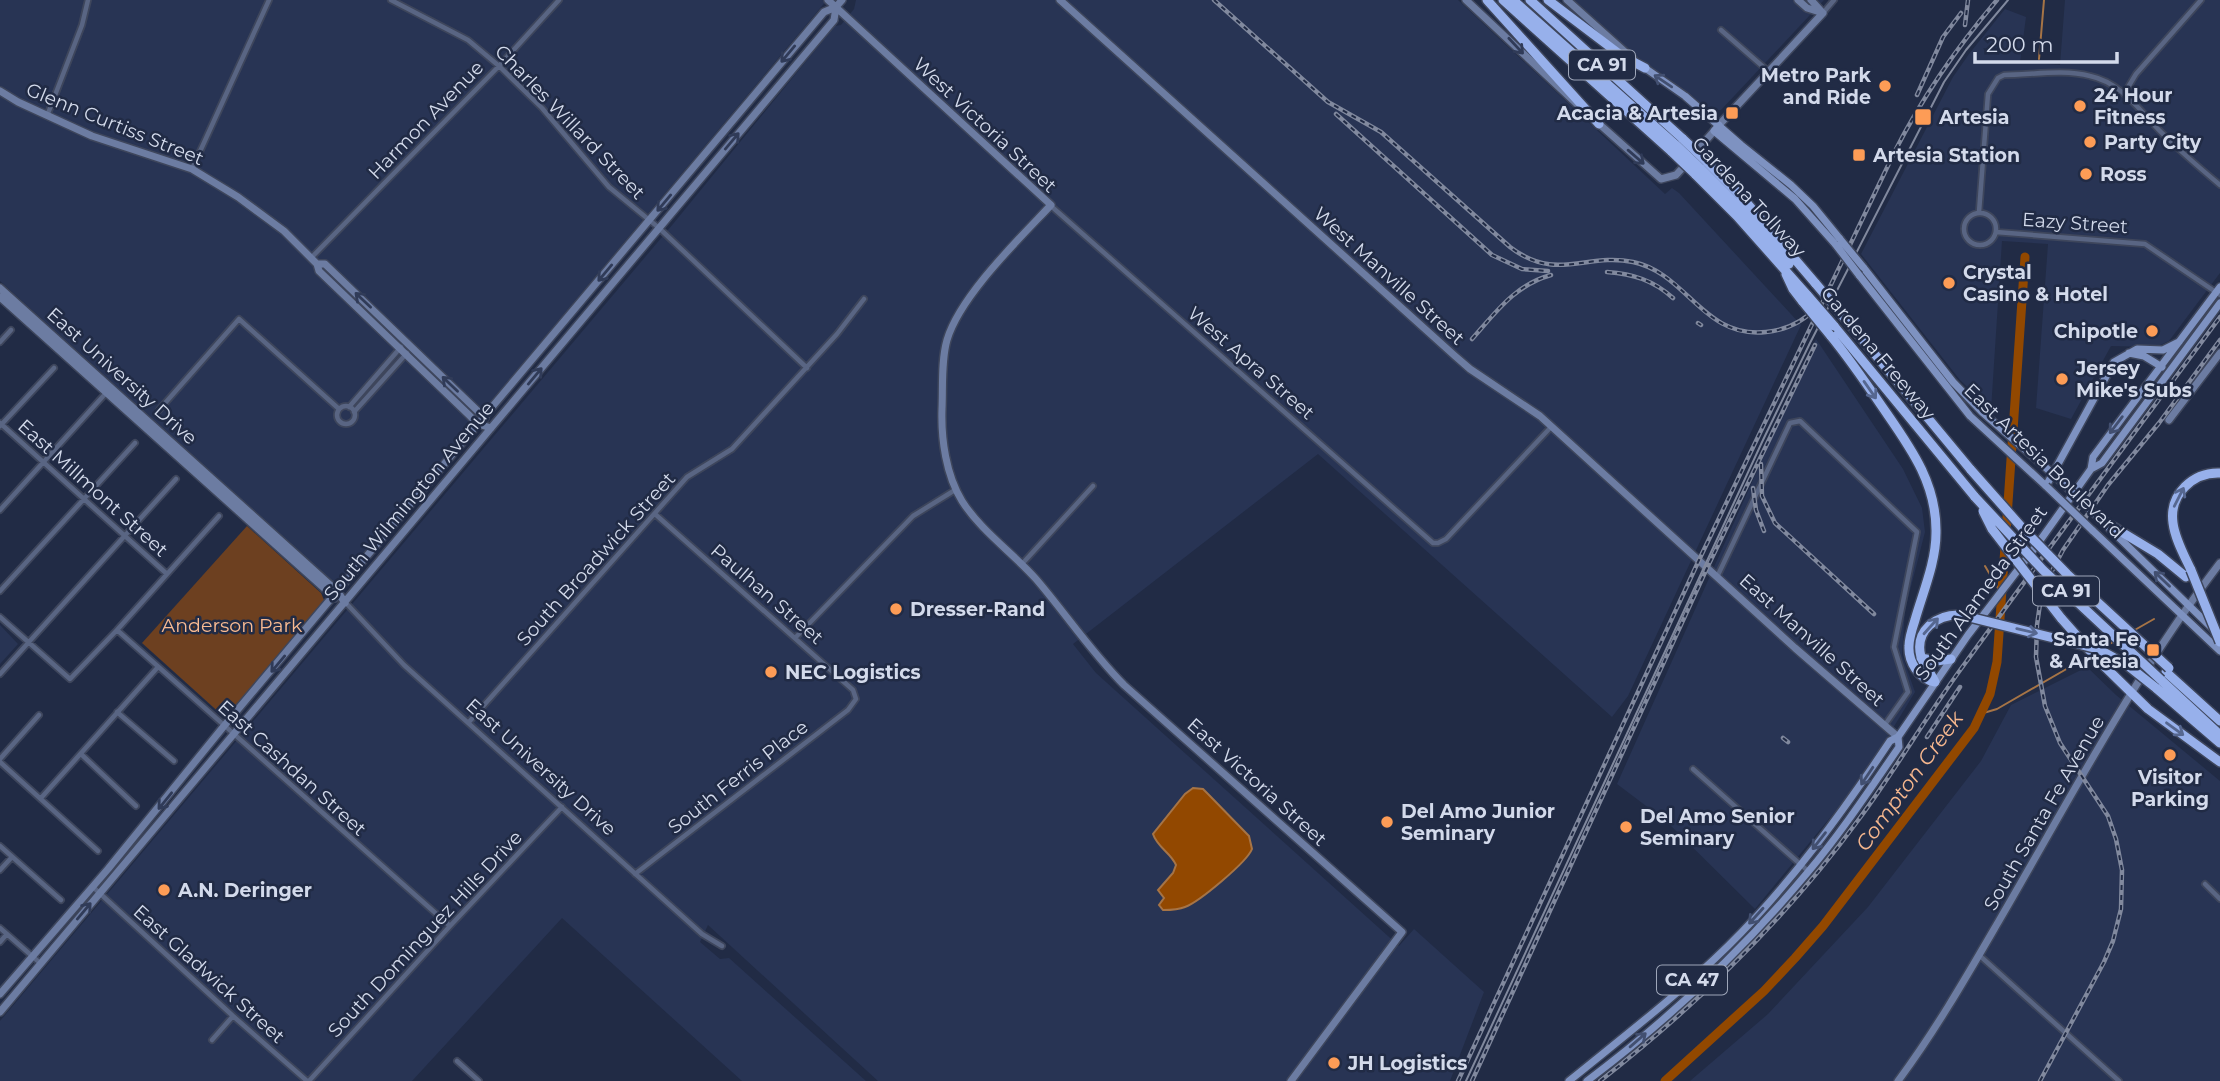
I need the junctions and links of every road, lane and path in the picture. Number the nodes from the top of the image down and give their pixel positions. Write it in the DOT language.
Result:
graph roads {
  1 [pos="88,0"];
  2 [pos="270,0"];
  3 [pos="391,0"];
  4 [pos="559,0"];
  5 [pos="828,0"];
  6 [pos="842,0"];
  7 [pos="1060,0"];
  8 [pos="1466,0"];
  9 [pos="1487,0"];
  10 [pos="1503,0"];
  11 [pos="1513,0"];
  12 [pos="1521,0"];
  13 [pos="1530,0"];
  14 [pos="1548,0"];
  15 [pos="1567,0"];
  16 [pos="1798,0"];
  17 [pos="1811,0"];
  18 [pos="1834,0"];
  19 [pos="2200,0"];
  20 [pos="836,7"];
  21 [pos="1823,13"];
  22 [pos="1721,30"];
  23 [pos="499,66"];
  24 [pos="1645,68"];
  25 [pos="1768,71"];
  26 [pos="0,91"];
  27 [pos="2124,94"];
  28 [pos="47,116"];
  29 [pos="1599,124"];
  30 [pos="1716,128"];
  31 [pos="1674,131"];
  32 [pos="1677,146"];
  33 [pos="1700,167"];
  34 [pos="192,169"];
  35 [pos="2220,185"];
  36 [pos="1051,205"];
  37 [pos="1979,212"];
  38 [pos="649,220"];
  39 [pos="659,228"];
  40 [pos="1996,232"];
  41 [pos="314,261"];
  42 [pos="0,288"];
  43 [pos="2218,292"];
  44 [pos="1810,293"];
  45 [pos="0,297"];
  46 [pos="864,299"];
  47 [pos="2220,303"];
  48 [pos="1836,325"];
  49 [pos="10,330"];
  50 [pos="0,342"];
  51 [pos="2179,342"];
  52 [pos="409,344"];
  53 [pos="403,351"];
  54 [pos="2128,353"];
  55 [pos="2220,353"];
  56 [pos="2144,356"];
  57 [pos="2161,366"];
  58 [pos="54,368"];
  59 [pos="807,368"];
  60 [pos="2169,372"];
  61 [pos="1940,374"];
  62 [pos="2147,384"];
  63 [pos="108,390"];
  64 [pos="339,409"];
  65 [pos="159,410"];
  66 [pos="351,410"];
  67 [pos="484,416"];
  68 [pos="2169,420"];
  69 [pos="1,424"];
  70 [pos="478,424"];
  71 [pos="1551,427"];
  72 [pos="491,428"];
  73 [pos="135,443"];
  74 [pos="44,462"];
  75 [pos="2091,469"];
  76 [pos="2054,471"];
  77 [pos="2220,472"];
  78 [pos="176,479"];
  79 [pos="2046,485"];
  80 [pos="1093,486"];
  81 [pos="956,489"];
  82 [pos="1972,494"];
  83 [pos="84,499"];
  84 [pos="0,510"];
  85 [pos="655,514"];
  86 [pos="219,516"];
  87 [pos="2100,519"];
  88 [pos="125,536"];
  89 [pos="1022,564"];
  90 [pos="2220,564"];
  91 [pos="1704,566"];
  92 [pos="2188,573"];
  93 [pos="167,574"];
  94 [pos="1717,577"];
  95 [pos="0,590"];
  96 [pos="335,594"];
  97 [pos="345,603"];
  98 [pos="2188,605"];
  99 [pos="2182,614"];
  100 [pos="0,617"];
  101 [pos="117,630"];
  102 [pos="2220,635"];
  103 [pos="796,637"];
  104 [pos="1082,639"];
  105 [pos="29,642"];
  106 [pos="2220,642"];
  107 [pos="2220,651"];
  108 [pos="1922,658"];
  109 [pos="1951,659"];
  110 [pos="158,667"];
  111 [pos="0,674"];
  112 [pos="2163,677"];
  113 [pos="1935,682"];
  114 [pos="2131,694"];
  115 [pos="856,699"];
  116 [pos="117,712"];
  117 [pos="39,715"];
  118 [pos="2220,715"];
  119 [pos="2220,721"];
  120 [pos="469,722"];
  121 [pos="225,726"];
  122 [pos="1884,726"];
  123 [pos="233,734"];
  124 [pos="2220,735"];
  125 [pos="1898,737"];
  126 [pos="2220,743"];
  127 [pos="81,754"];
  128 [pos="0,760"];
  129 [pos="174,761"];
  130 [pos="2220,762"];
  131 [pos="1693,769"];
  132 [pos="41,798"];
  133 [pos="136,806"];
  134 [pos="562,807"];
  135 [pos="0,846"];
  136 [pos="98,851"];
  137 [pos="12,857"];
  138 [pos="1801,864"];
  139 [pos="0,870"];
  140 [pos="1809,872"];
  141 [pos="635,874"];
  142 [pos="2204,884"];
  143 [pos="93,887"];
  144 [pos="99,894"];
  145 [pos="2220,899"];
  146 [pos="61,900"];
  147 [pos="450,926"];
  148 [pos="0,928"];
  149 [pos="7,934"];
  150 [pos="0,942"];
  151 [pos="722,946"];
  152 [pos="1979,955"];
  153 [pos="32,956"];
  154 [pos="40,963"];
  155 [pos="0,994"];
  156 [pos="0,1012"];
  157 [pos="233,1016"];
  158 [pos="1649,1016"];
  159 [pos="1656,1025"];
  160 [pos="212,1040"];
  161 [pos="457,1060"];
  162 [pos="308,1081"];
  163 [pos="479,1081"];
  164 [pos="1291,1081"];
  165 [pos="1569,1081"];
  166 [pos="1587,1081"];
  167 [pos="1898,1081"];
  168 [pos="2119,1081"];
  1 -- 28 [label="street"];
  2 -- 34 [label="street"];
  3 -- 23 [label="street, Charles Willard Street"];
  4 -- 23 [label="street, Harmon Avenue"];
  5 -- 20 [label="street, West Victoria Street"];
  6 -- 20 [label="street, South Wilmington Avenue"];
  7 -- 71 [label="street, West Manville Street"];
  8 -- 29 [label="street, one-way"];
  9 -- 29 [label="highway"];
  10 -- 32 [label="highway, Gardena Freeway / CA 91"];
  11 -- 32 [label="highway, Gardena Tollway"];
  12 -- 31 [label="highway, Gardena Tollway"];
  13 -- 31 [label="highway, Gardena Freeway / CA 91"];
  14 -- 24 [label="highway"];
  15 -- 24 [label="street"];
  16 -- 21 [label="street"];
  17 -- 21 [label="street"];
  18 -- 21 [label="street"];
  19 -- 27 [label="street"];
  20 -- 36 [label="street, West Victoria Street"];
  20 -- 38 [label="street, South Wilmington Avenue, one-way"];
  39 -- 20 [label="street, South Wilmington Avenue, one-way"];
  21 -- 25 [label="street"];
  22 -- 25 [label="street"];
  23 -- 38 [label="street, Charles Willard Street"];
  23 -- 41 [label="street, Harmon Avenue"];
  30 -- 24 [label="main road, East Artesia Boulevard, one-way"];
  25 -- 30 [label="street"];
  26 -- 28 [label="street, Glenn Curtiss Street"];
  27 -- 35 [label="street"];
  27 -- 37 [label="street"];
  28 -- 34 [label="street, Glenn Curtiss Street"];
  29 -- 30 [label="street, one-way"];
  30 -- 61 [label="main road, East Artesia Boulevard, bridge"];
  31 -- 32 [label="highway, Gardena Freeway / CA 91"];
  32 -- 33 [label="highway, Gardena Freeway / CA 91, bridge"];
  32 -- 33 [label="highway, Gardena Freeway / CA 91, bridge"];
  33 -- 44 [label="highway, Gardena Freeway / CA 91"];
  33 -- 44 [label="highway, Gardena Freeway / CA 91"];
  34 -- 41 [label="street, Glenn Curtiss Street"];
  36 -- 71 [label="street, West Apra Street"];
  36 -- 81 [label="street, West Victoria Street"];
  37 -- 40 [label="street"];
  37 -- 40 [label="street"];
  38 -- 39 [label="street, Charles Willard Street"];
  38 -- 67 [label="street, South Wilmington Avenue, one-way"];
  39 -- 59 [label="street, Charles Willard Street"];
  72 -- 39 [label="street, South Wilmington Avenue, one-way"];
  40 -- 43 [label="street, Eazy Street"];
  52 -- 41 [label="street, Glenn Curtiss Street, one-way"];
  41 -- 53 [label="street, Glenn Curtiss Street"];
  42 -- 63 [label="street, East University Drive"];
  43 -- 51 [label="main road, South Alameda Street"];
  44 -- 48 [label="highway, Gardena Freeway / CA 91, bridge"];
  44 -- 48 [label="highway, bridge"];
  45 -- 63 [label="street, East University Drive"];
  46 -- 59 [label="street, South Broadwick Street"];
  47 -- 60 [label="main road, South Alameda Street"];
  48 -- 82 [label="highway, Gardena Freeway / CA 91"];
  48 -- 112 [label="highway, Gardena Freeway / CA 91, bridge"];
  48 -- 113 [label="highway, one-way"];
  49 -- 50 [label="street"];
  51 -- 54 [label="main road"];
  51 -- 57 [label="main road, South Alameda Street"];
  52 -- 53 [label="street"];
  52 -- 53 [label="street"];
  67 -- 52 [label="street, Glenn Curtiss Street, one-way"];
  53 -- 66 [label="street"];
  53 -- 66 [label="street"];
  53 -- 70 [label="street, Glenn Curtiss Street"];
  54 -- 56 [label="main road"];
  54 -- 76 [label="main road"];
  55 -- 68 [label="street"];
  56 -- 57 [label="main road"];
  56 -- 62 [label="main road"];
  57 -- 60 [label="main road"];
  57 -- 62 [label="main road, South Alameda Street"];
  58 -- 69 [label="street"];
  59 -- 85 [label="street, South Broadwick Street"];
  60 -- 75 [label="main road, South Alameda Street"];
  61 -- 76 [label="main road, East Artesia Boulevard"];
  61 -- 79 [label="main road, East Artesia Boulevard"];
  62 -- 75 [label="main road, South Alameda Street, one-way"];
  63 -- 74 [label="street"];
  63 -- 96 [label="street, East University Drive"];
  64 -- 65 [label="street"];
  64 -- 66 [label="street"];
  64 -- 66 [label="street"];
  67 -- 70 [label="street, South Wilmington Avenue"];
  67 -- 72 [label="street, Glenn Curtiss Street"];
  69 -- 74 [label="street, East Millmont Street"];
  70 -- 72 [label="street, Glenn Curtiss Street"];
  70 -- 96 [label="street, South Wilmington Avenue"];
  71 -- 91 [label="street, West Manville Street"];
  72 -- 97 [label="street, South Wilmington Avenue"];
  73 -- 83 [label="street"];
  74 -- 83 [label="street, East Millmont Street"];
  74 -- 84 [label="street"];
  75 -- 109 [label="main road, South Alameda Street, bridge"];
  76 -- 79 [label="main road, bridge"];
  76 -- 87 [label="main road, East Artesia Boulevard, bridge"];
  92 -- 77 [label="highway, one-way"];
  78 -- 88 [label="street"];
  79 -- 99 [label="main road, East Artesia Boulevard, bridge"];
  80 -- 89 [label="street"];
  81 -- 89 [label="street, West Victoria Street"];
  81 -- 103 [label="street"];
  82 -- 112 [label="highway, Gardena Freeway / CA 91, bridge"];
  82 -- 114 [label="highway, bridge"];
  83 -- 88 [label="street, East Millmont Street"];
  83 -- 95 [label="street"];
  85 -- 103 [label="street, Paulhan Street"];
  85 -- 120 [label="street, South Broadwick Street"];
  86 -- 93 [label="street"];
  87 -- 92 [label="highway"];
  98 -- 87 [label="main road, East Artesia Boulevard, one-way"];
  88 -- 93 [label="street, East Millmont Street"];
  88 -- 105 [label="street"];
  89 -- 104 [label="street, West Victoria Street"];
  90 -- 98 [label="street, South Santa Fe Avenue"];
  91 -- 94 [label="street, East Manville Street"];
  92 -- 106 [label="highway, bridge"];
  93 -- 101 [label="street"];
  94 -- 122 [label="street, East Manville Street"];
  94 -- 122 [label="street"];
  96 -- 97 [label="street, East University Drive"];
  96 -- 121 [label="street, South Wilmington Avenue, one-way"];
  97 -- 120 [label="street, East University Drive"];
  97 -- 123 [label="street, South Wilmington Avenue"];
  98 -- 99 [label="street, South Santa Fe Avenue"];
  98 -- 102 [label="main road, East Artesia Boulevard"];
  99 -- 107 [label="main road, East Artesia Boulevard"];
  99 -- 114 [label="street, South Santa Fe Avenue"];
  100 -- 105 [label="street"];
  101 -- 105 [label="street"];
  101 -- 110 [label="street, East Cashdan Street"];
  103 -- 115 [label="street, Paulhan Street"];
  104 -- 164 [label="street, East Victoria Street"];
  105 -- 111 [label="street"];
  108 -- 109 [label="highway"];
  108 -- 112 [label="highway, one-way, bridge"];
  108 -- 113 [label="highway"];
  109 -- 113 [label="main road, South Alameda Street"];
  110 -- 116 [label="street"];
  110 -- 121 [label="street, East Cashdan Street"];
  112 -- 118 [label="highway, Gardena Freeway / CA 91"];
  112 -- 119 [label="highway"];
  112 -- 124 [label="highway, Gardena Freeway / CA 91"];
  112 -- 126 [label="highway"];
  113 -- 125 [label="main road, South Alameda Street / CA 47"];
  114 -- 130 [label="highway, one-way"];
  114 -- 152 [label="street, South Santa Fe Avenue"];
  115 -- 141 [label="street, South Ferris Place"];
  116 -- 127 [label="street"];
  116 -- 129 [label="street"];
  117 -- 128 [label="street"];
  120 -- 134 [label="street, East University Drive"];
  121 -- 123 [label="street, East Cashdan Street"];
  121 -- 143 [label="street, South Wilmington Avenue, one-way"];
  122 -- 125 [label="street, East Manville Street"];
  123 -- 144 [label="street, South Wilmington Avenue"];
  123 -- 147 [label="street, East Cashdan Street"];
  125 -- 138 [label="main road, South Alameda Street / CA 47, one-way"];
  125 -- 140 [label="main road, South Alameda Street / CA 47"];
  127 -- 132 [label="street"];
  127 -- 133 [label="street"];
  128 -- 132 [label="street"];
  131 -- 138 [label="street"];
  132 -- 136 [label="street"];
  134 -- 141 [label="street, East University Drive"];
  134 -- 147 [label="street, South Dominguez Hills Drive"];
  135 -- 137 [label="street"];
  137 -- 139 [label="street"];
  137 -- 146 [label="street"];
  138 -- 140 [label="street"];
  138 -- 158 [label="main road, South Alameda Street / CA 47, one-way"];
  140 -- 159 [label="main road, South Alameda Street / CA 47"];
  141 -- 151 [label="street, East University Drive"];
  142 -- 145 [label="street"];
  143 -- 144 [label="street, East Gladwick Street"];
  143 -- 153 [label="street, South Wilmington Avenue"];
  154 -- 144 [label="street, South Wilmington Avenue, one-way"];
  144 -- 157 [label="street, East Gladwick Street"];
  147 -- 162 [label="street, South Dominguez Hills Drive"];
  148 -- 149 [label="street"];
  149 -- 150 [label="street"];
  149 -- 153 [label="street"];
  152 -- 167 [label="street, South Santa Fe Avenue"];
  152 -- 168 [label="street"];
  153 -- 154 [label="street"];
  153 -- 155 [label="street, South Wilmington Avenue"];
  154 -- 156 [label="street, South Wilmington Avenue"];
  157 -- 160 [label="street"];
  157 -- 162 [label="street, East Gladwick Street"];
  158 -- 159 [label="main road"];
  158 -- 165 [label="main road, South Alameda Street / CA 47"];
  166 -- 159 [label="main road, South Alameda Street / CA 47, one-way"];
  161 -- 163 [label="street"];
}
